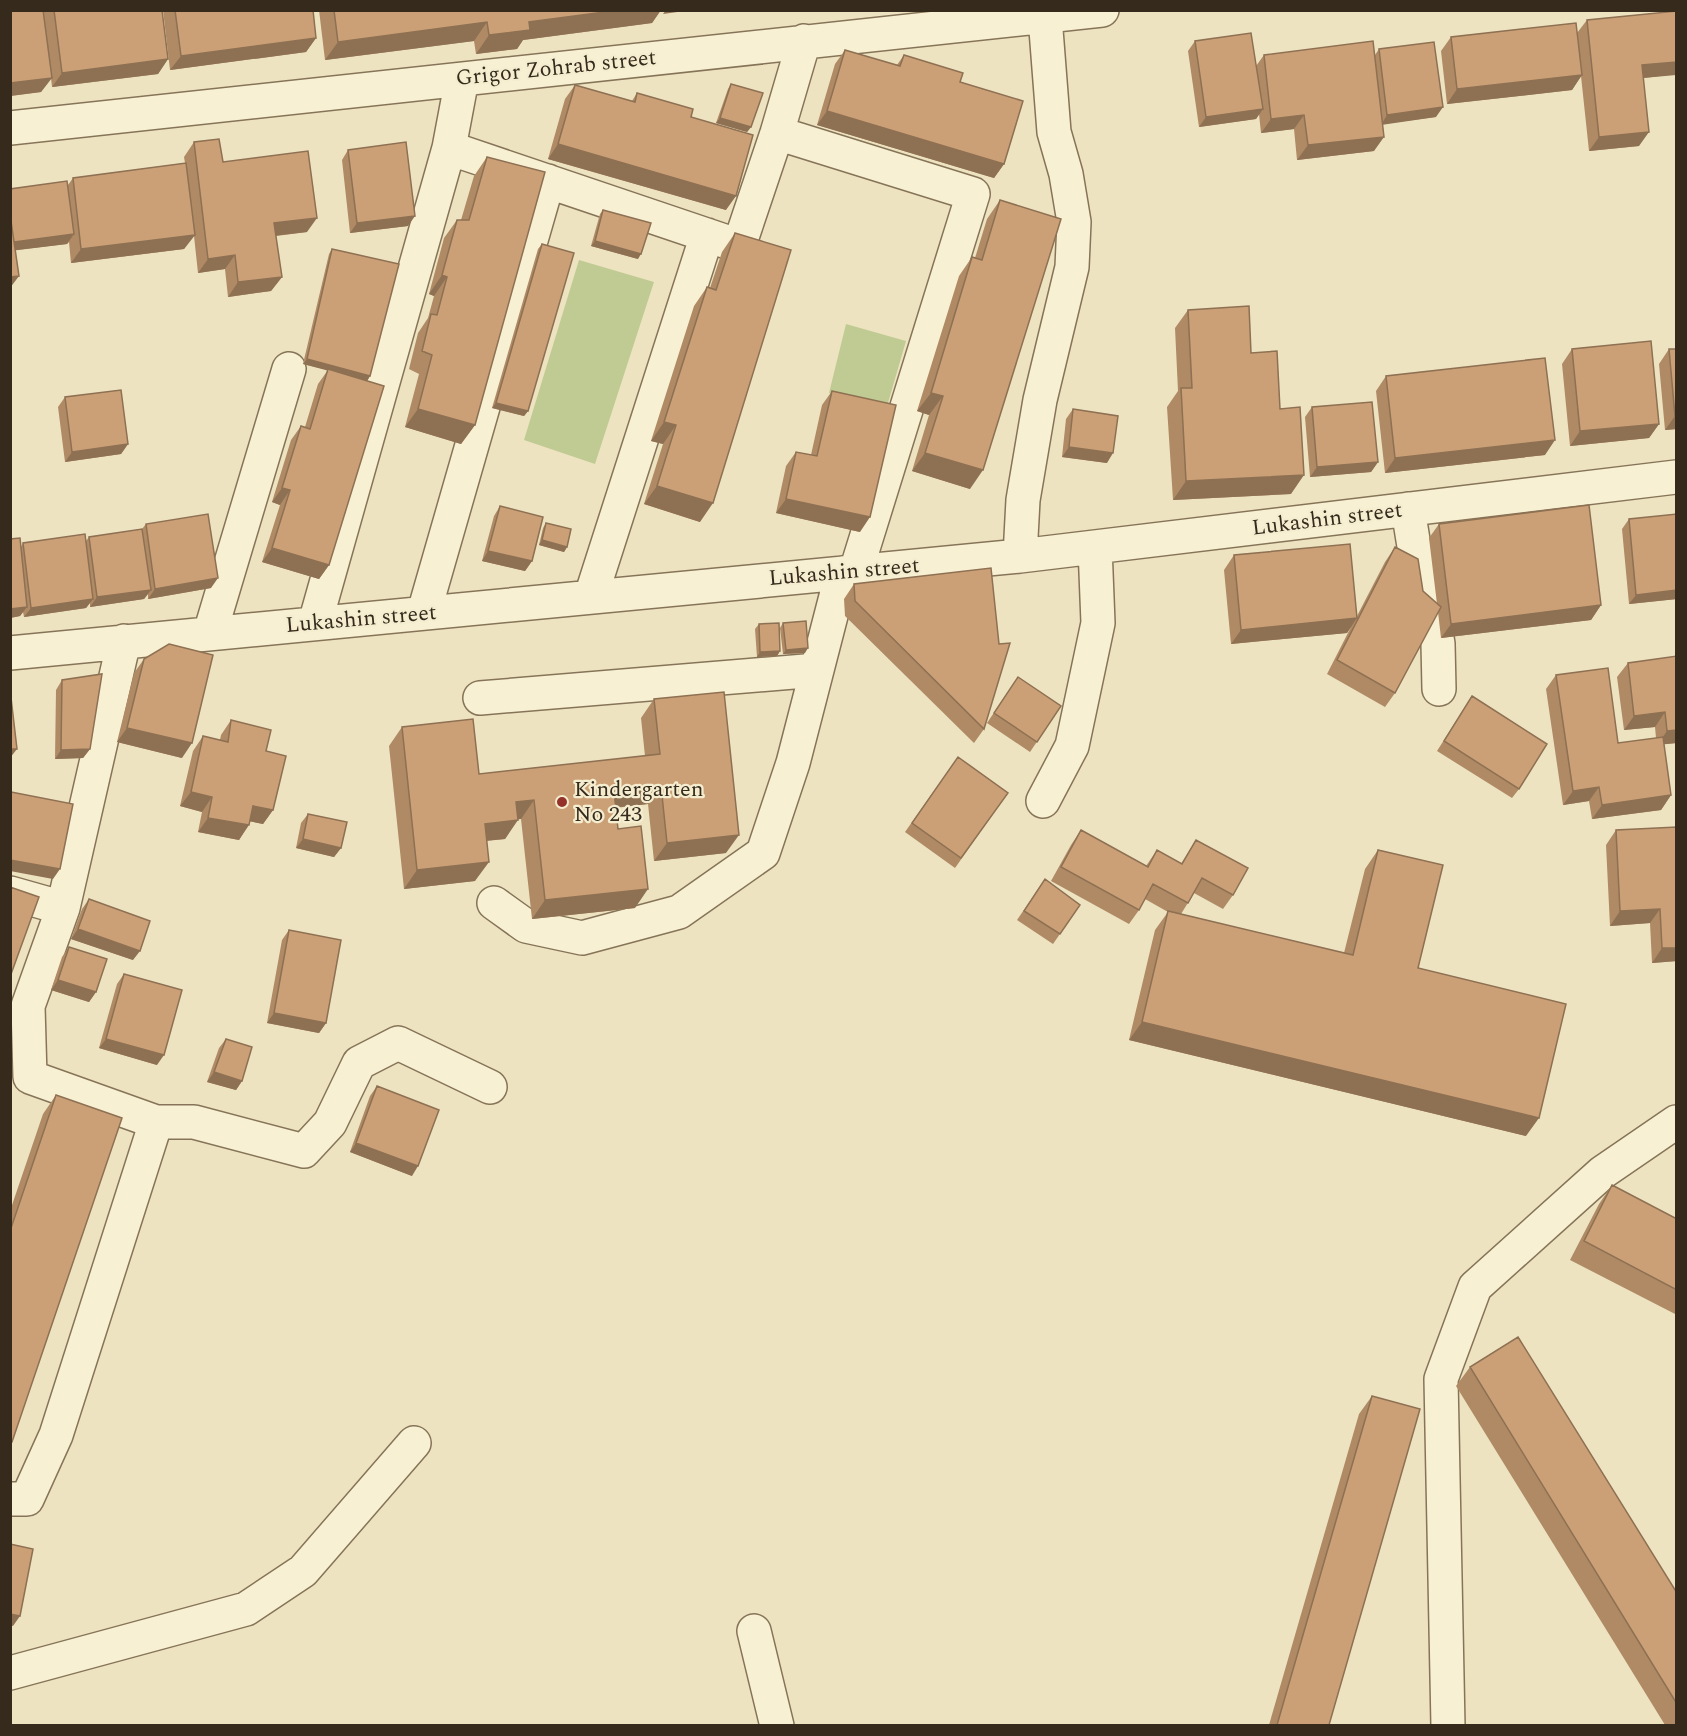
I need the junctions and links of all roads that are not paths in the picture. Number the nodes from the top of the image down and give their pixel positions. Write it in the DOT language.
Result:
graph roads {
  1 [pos="1102,10"];
  2 [pos="1045,17"];
  3 [pos="804,41"];
  4 [pos="462,79"];
  5 [pos="10,128"];
  6 [pos="777,133"];
  7 [pos="449,148"];
  8 [pos="548,181"];
  9 [pos="707,236"];
  10 [pos="289,369"];
  11 [pos="1677,477"];
  12 [pos="1408,509"];
  13 [pos="1095,547"];
  14 [pos="1020,556"];
  15 [pos="849,572"];
  16 [pos="591,597"];
  17 [pos="424,612"];
  18 [pos="315,623"];
  19 [pos="210,633"];
  20 [pos="124,641"];
  21 [pos="10,653"];
  22 [pos="817,670"];
  23 [pos="1439,688"];
  24 [pos="480,698"];
  25 [pos="1043,801"];
  26 [pos="10,894"];
  27 [pos="494,903"];
  28 [pos="63,908"];
  29 [pos="490,1087"];
  30 [pos="156,1122"];
  31 [pos="1677,1122"];
  32 [pos="414,1443"];
  33 [pos="10,1499"];
  34 [pos="754,1631"];
  35 [pos="10,1673"];
  36 [pos="777,1725"];
  37 [pos="1448,1725"];
  1 -- 2 [label="street, Grigor Zohrab street"];
  2 -- 3 [label="street, Grigor Zohrab street"];
  2 -- 14 [label="street"];
  3 -- 4 [label="street, Grigor Zohrab street"];
  3 -- 6 [label="street"];
  4 -- 5 [label="street, Grigor Zohrab street"];
  4 -- 7 [label="street"];
  6 -- 9 [label="street"];
  6 -- 15 [label="street"];
  7 -- 8 [label="street"];
  7 -- 18 [label="street"];
  8 -- 9 [label="street"];
  8 -- 17 [label="street"];
  9 -- 16 [label="street"];
  10 -- 19 [label="street"];
  11 -- 12 [label="street, Lukashin street"];
  12 -- 13 [label="street, Lukashin street"];
  12 -- 23 [label="street"];
  13 -- 14 [label="street, Lukashin street"];
  13 -- 25 [label="street"];
  14 -- 15 [label="street, Lukashin street"];
  15 -- 16 [label="street, Lukashin street"];
  15 -- 22 [label="street"];
  16 -- 17 [label="street, Lukashin street"];
  17 -- 18 [label="street, Lukashin street"];
  18 -- 19 [label="street, Lukashin street"];
  19 -- 20 [label="street, Lukashin street"];
  20 -- 21 [label="street, Lukashin street"];
  20 -- 28 [label="street"];
  22 -- 24 [label="street"];
  22 -- 27 [label="street"];
  26 -- 28 [label="street"];
  28 -- 30 [label="street"];
  29 -- 30 [label="street"];
  30 -- 33 [label="street"];
  31 -- 37 [label="street"];
  32 -- 35 [label="street"];
  34 -- 36 [label="street"];
}
